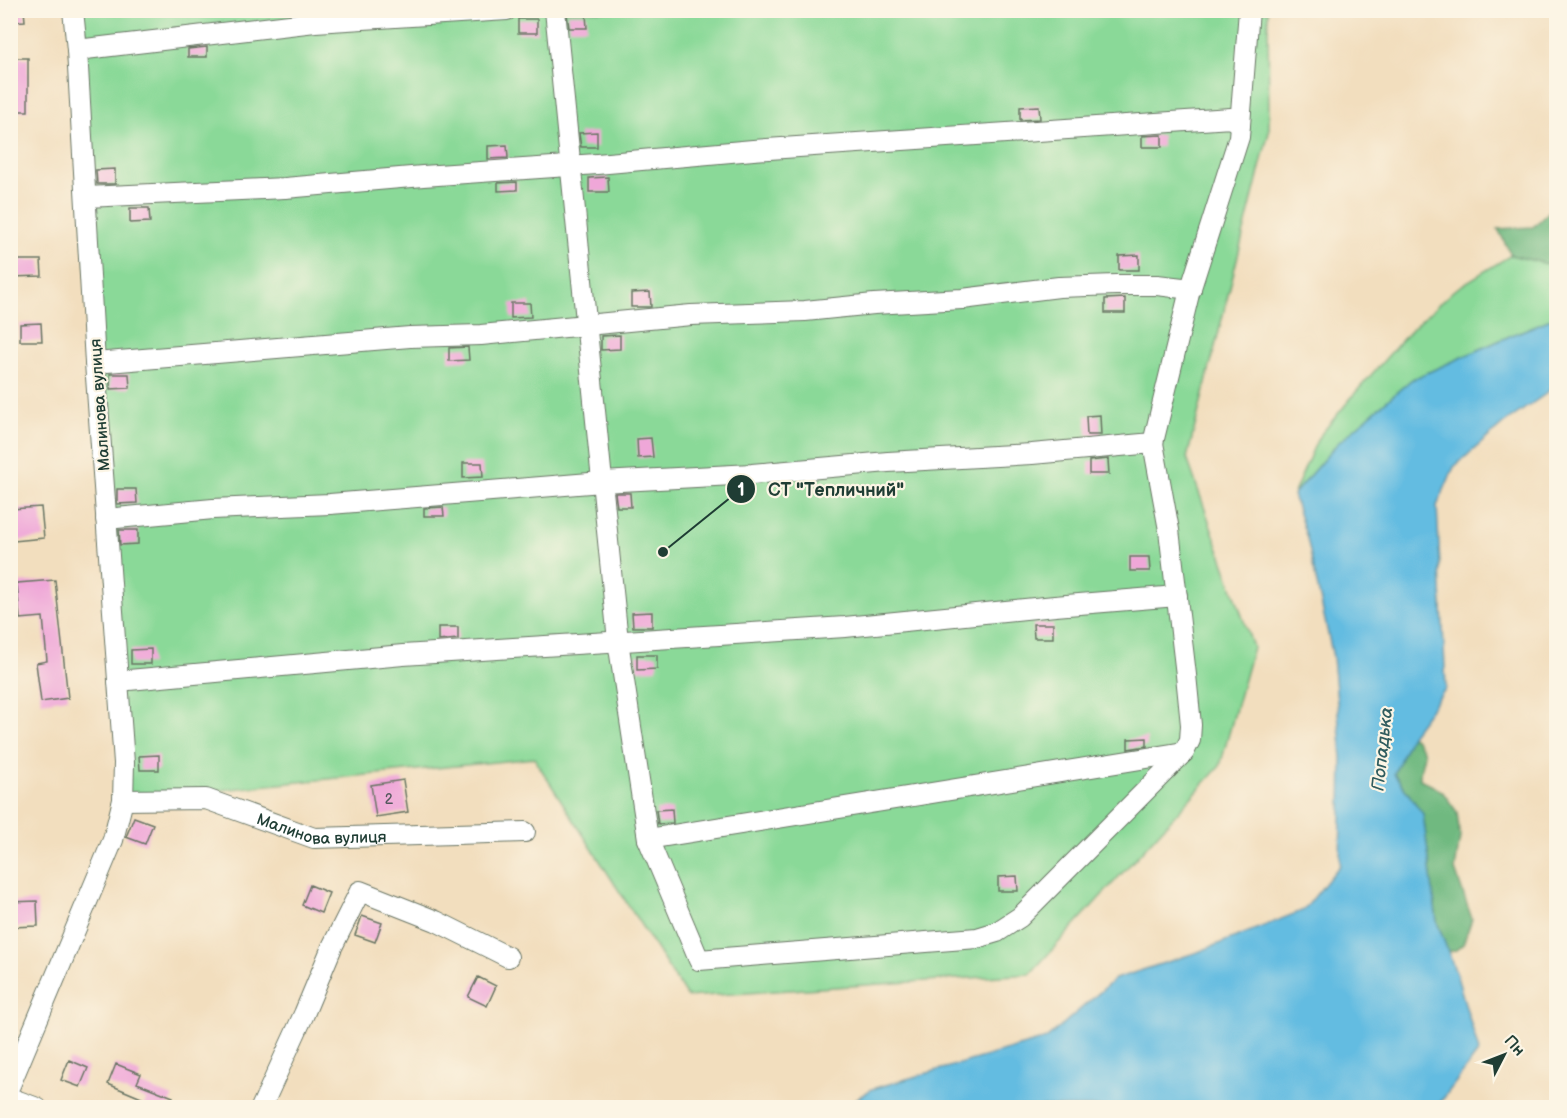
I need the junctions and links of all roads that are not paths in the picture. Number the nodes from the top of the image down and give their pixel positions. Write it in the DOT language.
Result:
graph roads {
  1 [pos="73,10"];
  2 [pos="507,10"];
  3 [pos="555,10"];
  4 [pos="1249,10"];
  5 [pos="77,50"];
  6 [pos="1240,125"];
  7 [pos="570,166"];
  8 [pos="86,197"];
  9 [pos="1191,289"];
  10 [pos="586,324"];
  11 [pos="95,363"];
  12 [pos="1153,442"];
  13 [pos="602,482"];
  14 [pos="106,519"];
  15 [pos="1177,596"];
  16 [pos="618,641"];
  17 [pos="118,681"];
  18 [pos="1184,752"];
  19 [pos="123,800"];
  20 [pos="525,832"];
  21 [pos="648,839"];
  22 [pos="508,957"];
  23 [pos="10,1085"];
  24 [pos="10,1098"];
  25 [pos="37,1107"];
  26 [pos="261,1107"];
  1 -- 5 [label="street, Малинова вулиця"];
  2 -- 5 [label="street"];
  3 -- 7 [label="street"];
  4 -- 6 [label="street"];
  5 -- 8 [label="street, Малинова вулиця"];
  6 -- 7 [label="street"];
  6 -- 9 [label="street"];
  7 -- 8 [label="street"];
  7 -- 10 [label="street"];
  8 -- 11 [label="street, Малинова вулиця"];
  9 -- 10 [label="street"];
  9 -- 12 [label="street"];
  10 -- 11 [label="street"];
  10 -- 13 [label="street"];
  11 -- 14 [label="street, Малинова вулиця"];
  12 -- 13 [label="street"];
  12 -- 15 [label="street"];
  13 -- 14 [label="street"];
  13 -- 16 [label="street"];
  14 -- 17 [label="street, Малинова вулиця"];
  15 -- 16 [label="street"];
  15 -- 18 [label="street"];
  16 -- 17 [label="street"];
  16 -- 21 [label="street"];
  17 -- 19 [label="street, Малинова вулиця"];
  18 -- 21 [label="street"];
  18 -- 21 [label="street"];
  19 -- 20 [label="street, Малинова вулиця"];
  19 -- 23 [label="street, Малинова вулиця"];
  22 -- 26 [label="street"];
  24 -- 25 [label="street"];
}
